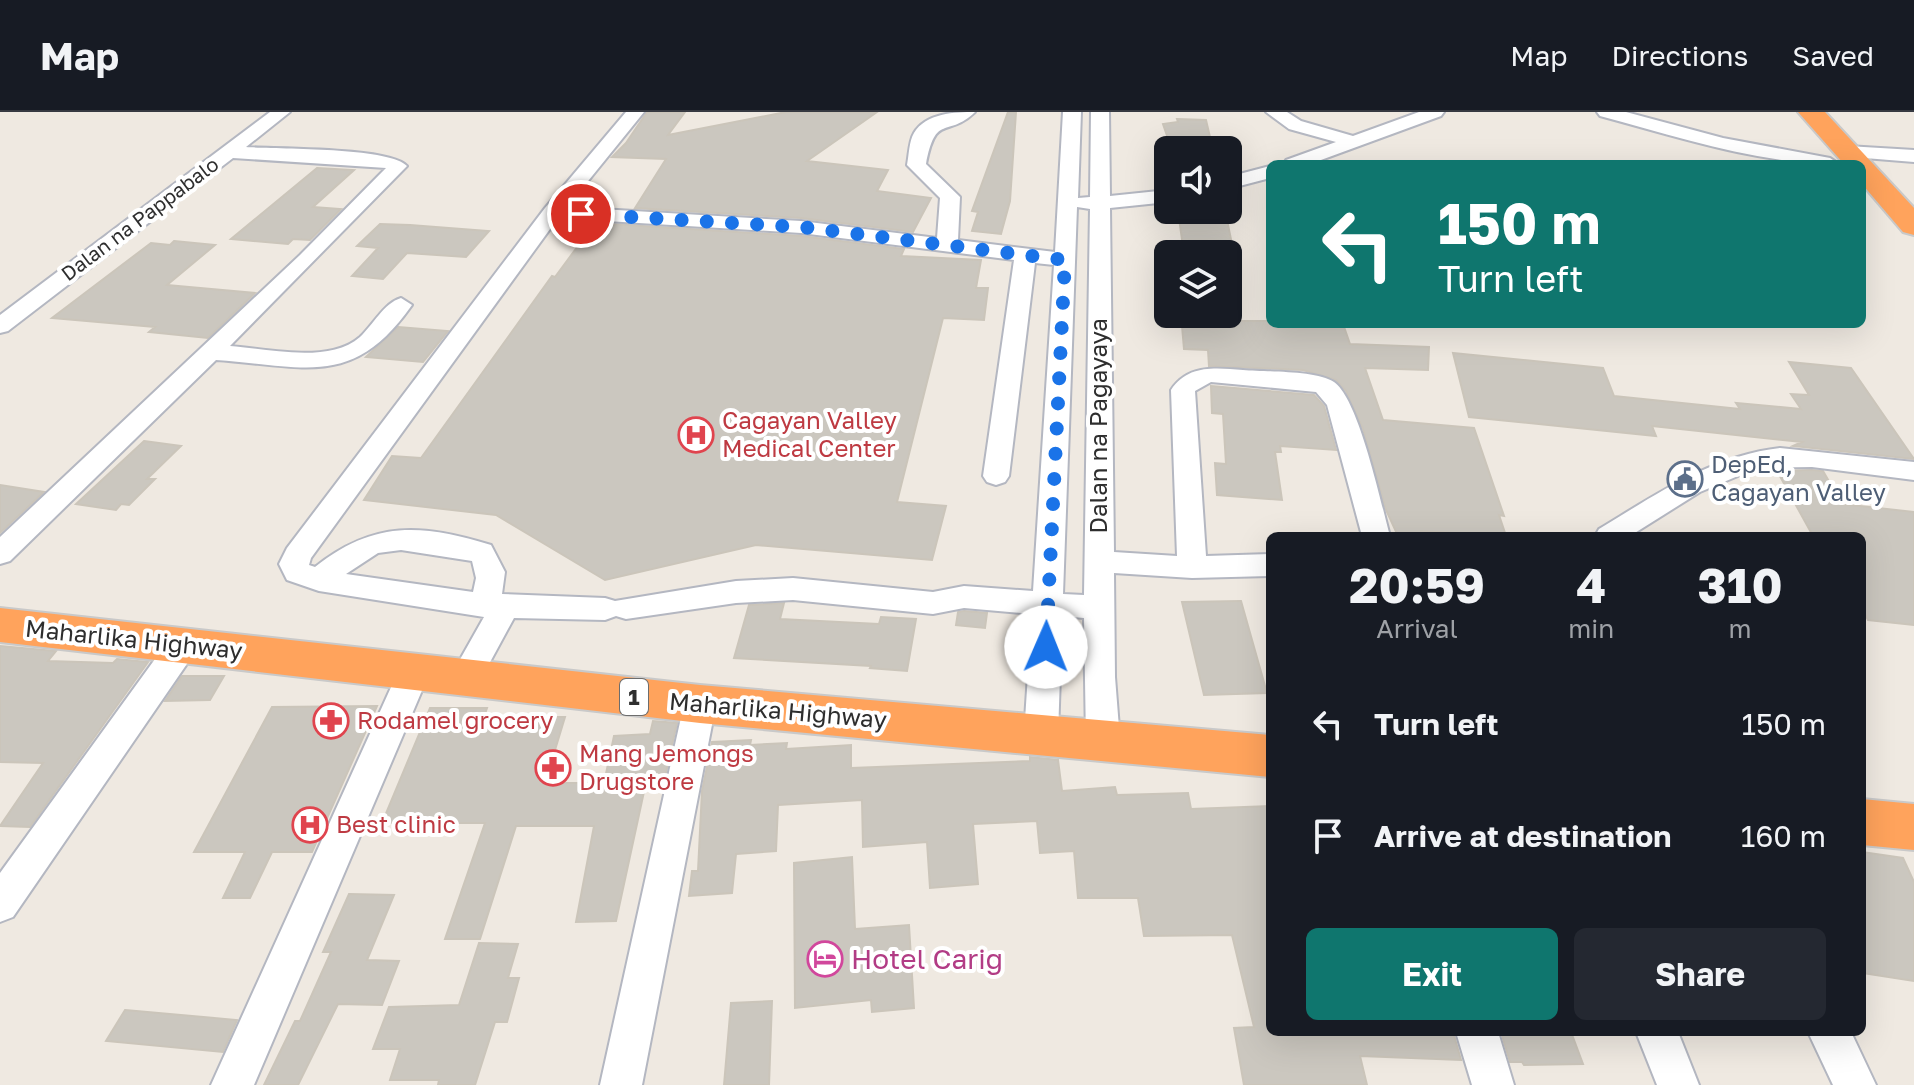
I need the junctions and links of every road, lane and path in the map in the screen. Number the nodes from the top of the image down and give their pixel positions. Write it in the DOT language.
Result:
graph roads {
  1 [pos="281,112"];
  2 [pos="635,112"];
  3 [pos="966,112"];
  4 [pos="1072,112"];
  5 [pos="1100,112"];
  6 [pos="1275,112"];
  7 [pos="1606,112"];
  8 [pos="1811,112"];
  9 [pos="1424,113"];
  10 [pos="1355,142"];
  11 [pos="227,152"];
  12 [pos="1914,156"];
  13 [pos="1327,160"];
  14 [pos="1822,160"];
  15 [pos="1851,160"];
  16 [pos="1866,162"];
  17 [pos="1266,173"];
  18 [pos="1866,176"];
  19 [pos="1242,179"];
  20 [pos="1154,197"];
  21 [pos="1067,202"];
  22 [pos="1102,203"];
  23 [pos="552,212"];
  24 [pos="1914,226"];
  25 [pos="947,246"];
  26 [pos="1025,255"];
  27 [pos="1065,260"];
  28 [pos="401,305"];
  29 [pos="0,326"];
  30 [pos="209,352"];
  31 [pos="1914,471"];
  32 [pos="996,476"];
  33 [pos="1375,532"];
  34 [pos="1616,532"];
  35 [pos="0,554"];
  36 [pos="1099,562"];
  37 [pos="1266,565"];
  38 [pos="1192,567"];
  39 [pos="319,580"];
  40 [pos="493,607"];
  41 [pos="1046,613"];
  42 [pos="1100,617"];
  43 [pos="0,625"];
  44 [pos="182,646"];
  45 [pos="413,674"];
  46 [pos="465,679"];
  47 [pos="700,704"];
  48 [pos="1041,735"];
  49 [pos="1103,741"];
  50 [pos="1266,756"];
  51 [pos="1866,822"];
  52 [pos="1914,827"];
  53 [pos="0,904"];
  54 [pos="1478,1036"];
  55 [pos="1659,1036"];
  56 [pos="1831,1036"];
  57 [pos="232,1085"];
  58 [pos="621,1085"];
  59 [pos="1493,1085"];
  60 [pos="1678,1085"];
  61 [pos="1855,1085"];
  1 -- 11 [label="street, Dalan na Pappabalo"];
  2 -- 23 [label="street"];
  3 -- 25 [label="street"];
  4 -- 21 [label="street, Dalan na Pagayaya"];
  5 -- 22 [label="street, Dalan na Pagayaya"];
  6 -- 10 [label="street"];
  7 -- 14 [label="street"];
  8 -- 15 [label="highway"];
  9 -- 10 [label="street"];
  10 -- 13 [label="street"];
  11 -- 29 [label="street, Dalan na Pappabalo"];
  11 -- 30 [label="street"];
  12 -- 16 [label="street"];
  17 -- 19 [label="street"];
  18 -- 24 [label="highway"];
  20 -- 22 [label="street"];
  21 -- 22 [label="street"];
  21 -- 27 [label="street, Dalan na Pagayaya"];
  22 -- 36 [label="street, Dalan na Pagayaya"];
  23 -- 25 [label="street"];
  23 -- 39 [label="street"];
  25 -- 26 [label="street"];
  26 -- 27 [label="street"];
  26 -- 32 [label="street"];
  27 -- 41 [label="street, Dalan na Pagayaya"];
  28 -- 30 [label="street"];
  30 -- 35 [label="street"];
  31 -- 34 [label="street"];
  33 -- 38 [label="street"];
  36 -- 38 [label="street"];
  36 -- 42 [label="street, Dalan na Pagayaya"];
  37 -- 38 [label="street"];
  39 -- 40 [label="street"];
  39 -- 40 [label="street"];
  40 -- 41 [label="street"];
  40 -- 46 [label="street"];
  41 -- 42 [label="street"];
  41 -- 48 [label="street, Dalan na Pagayaya"];
  42 -- 49 [label="street, Dalan na Pagayaya"];
  43 -- 44 [label="highway, Maharlika Highway / 1"];
  44 -- 45 [label="highway, Maharlika Highway / 1"];
  44 -- 53 [label="street"];
  45 -- 46 [label="highway, Maharlika Highway / 1"];
  45 -- 57 [label="street"];
  46 -- 47 [label="highway, Maharlika Highway / 1"];
  47 -- 48 [label="highway, Maharlika Highway / 1"];
  47 -- 58 [label="street"];
  48 -- 49 [label="highway, Maharlika Highway / 1"];
  49 -- 50 [label="highway, Maharlika Highway / 1"];
  51 -- 52 [label="highway"];
  54 -- 59 [label="street"];
  55 -- 60 [label="street"];
  56 -- 61 [label="street"];
}
